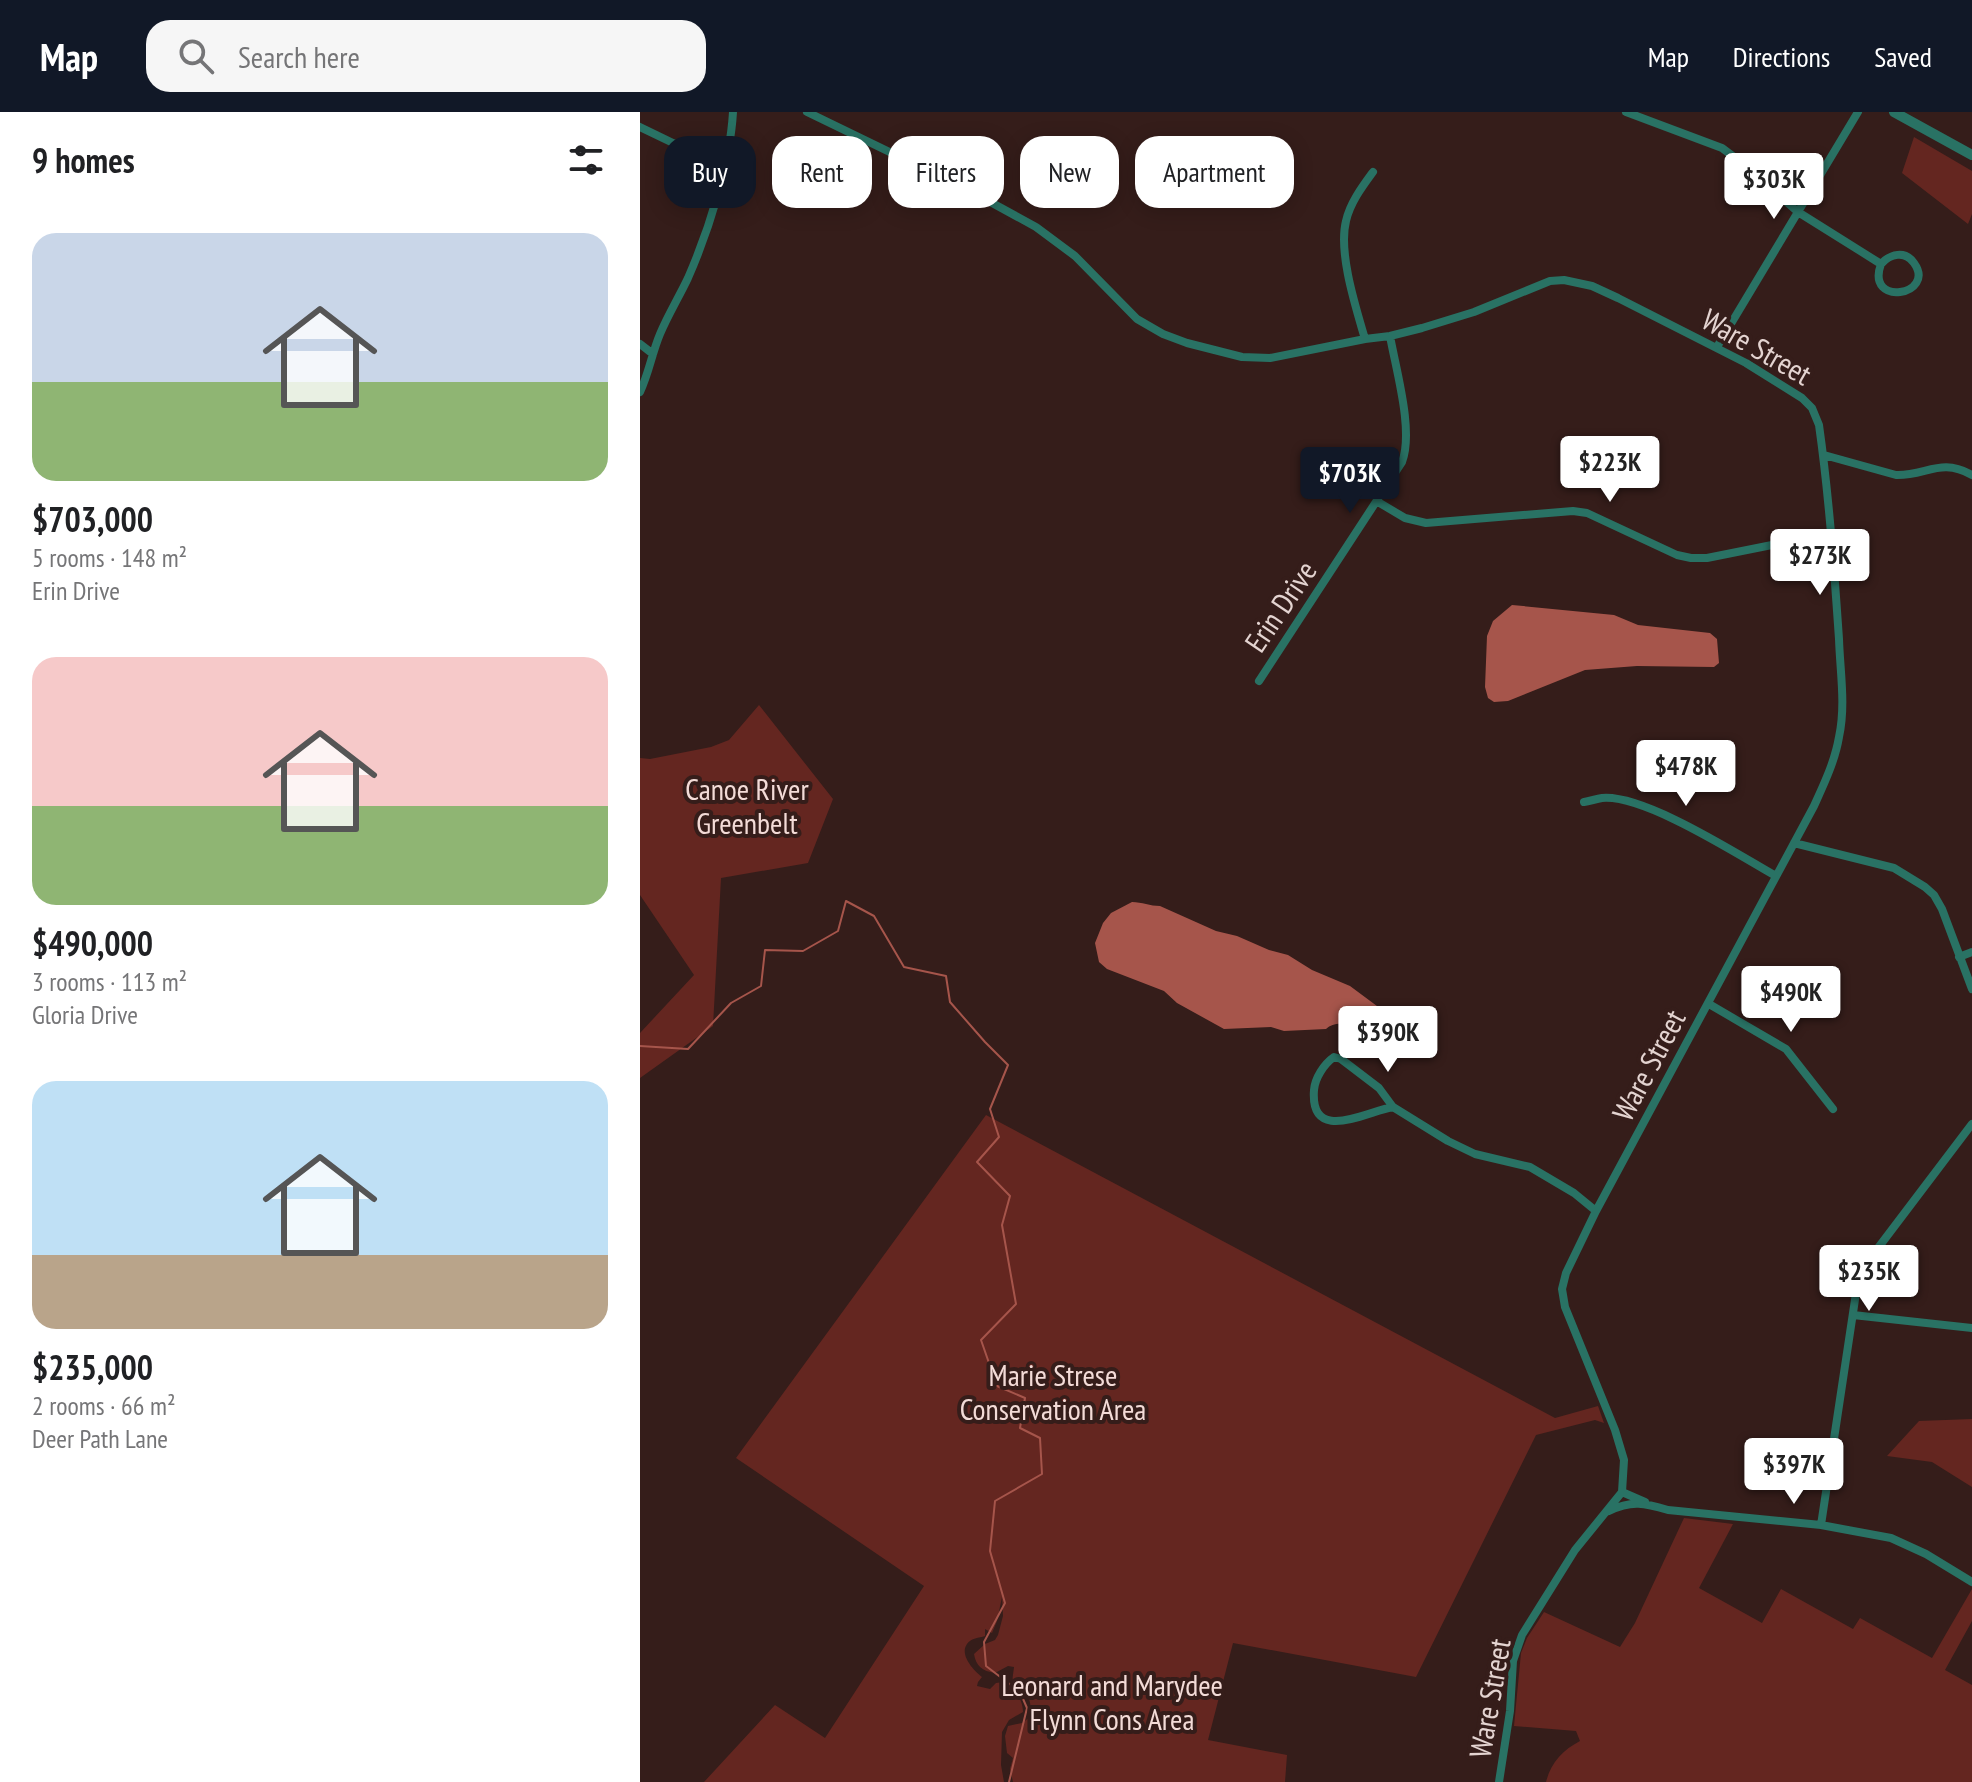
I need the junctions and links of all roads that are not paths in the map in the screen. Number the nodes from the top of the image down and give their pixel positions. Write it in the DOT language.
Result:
graph roads {
  1 [pos="733,112"];
  2 [pos="807,112"];
  3 [pos="1626,112"];
  4 [pos="1858,112"];
  5 [pos="1894,112"];
  6 [pos="640,127"];
  7 [pos="730,136"];
  8 [pos="664,139"];
  9 [pos="1972,155"];
  10 [pos="1373,172"];
  11 [pos="713,208"];
  12 [pos="1798,212"];
  13 [pos="1881,264"];
  14 [pos="1390,336"];
  15 [pos="1365,339"];
  16 [pos="640,344"];
  17 [pos="1717,347"];
  18 [pos="653,354"];
  19 [pos="640,392"];
  20 [pos="1824,455"];
  21 [pos="1972,475"];
  22 [pos="1378,502"];
  23 [pos="1832,533"];
  24 [pos="1259,681"];
  25 [pos="1584,802"];
  26 [pos="1794,843"];
  27 [pos="1776,876"];
  28 [pos="1972,952"];
  29 [pos="1959,957"];
  30 [pos="1972,989"];
  31 [pos="1709,1004"];
  32 [pos="1393,1107"];
  33 [pos="1833,1109"];
  34 [pos="1972,1124"];
  35 [pos="1596,1211"];
  36 [pos="1853,1315"];
  37 [pos="1972,1328"];
  38 [pos="1622,1492"];
  39 [pos="1650,1504"];
  40 [pos="1606,1513"];
  41 [pos="1821,1525"];
  42 [pos="1972,1582"];
  43 [pos="1499,1782"];
  1 -- 7 [label="street"];
  2 -- 15 [label="street, Ware Street"];
  3 -- 12 [label="street"];
  4 -- 12 [label="street"];
  5 -- 9 [label="street"];
  6 -- 8 [label="street"];
  10 -- 15 [label="street"];
  11 -- 18 [label="street"];
  12 -- 13 [label="street"];
  12 -- 17 [label="street"];
  13 -- 13 [label="street"];
  14 -- 15 [label="street, Ware Street"];
  14 -- 17 [label="street, Ware Street"];
  14 -- 22 [label="street, Erin Drive"];
  16 -- 18 [label="street"];
  17 -- 20 [label="street, Ware Street"];
  18 -- 19 [label="street"];
  20 -- 21 [label="street"];
  20 -- 23 [label="street, Ware Street"];
  22 -- 23 [label="street"];
  22 -- 24 [label="street, Erin Drive"];
  23 -- 26 [label="street, Ware Street"];
  25 -- 27 [label="street"];
  26 -- 27 [label="street, Ware Street"];
  26 -- 29 [label="street"];
  27 -- 31 [label="street, Ware Street"];
  28 -- 29 [label="street"];
  29 -- 30 [label="street"];
  31 -- 33 [label="street"];
  31 -- 35 [label="street, Ware Street"];
  32 -- 32 [label="street"];
  32 -- 35 [label="street"];
  34 -- 36 [label="street"];
  35 -- 38 [label="street, Ware Street"];
  36 -- 37 [label="street"];
  36 -- 41 [label="street"];
  38 -- 39 [label="street"];
  38 -- 40 [label="street, Ware Street"];
  39 -- 40 [label="street"];
  39 -- 41 [label="street"];
  40 -- 43 [label="street, Ware Street"];
  41 -- 42 [label="street"];
}
